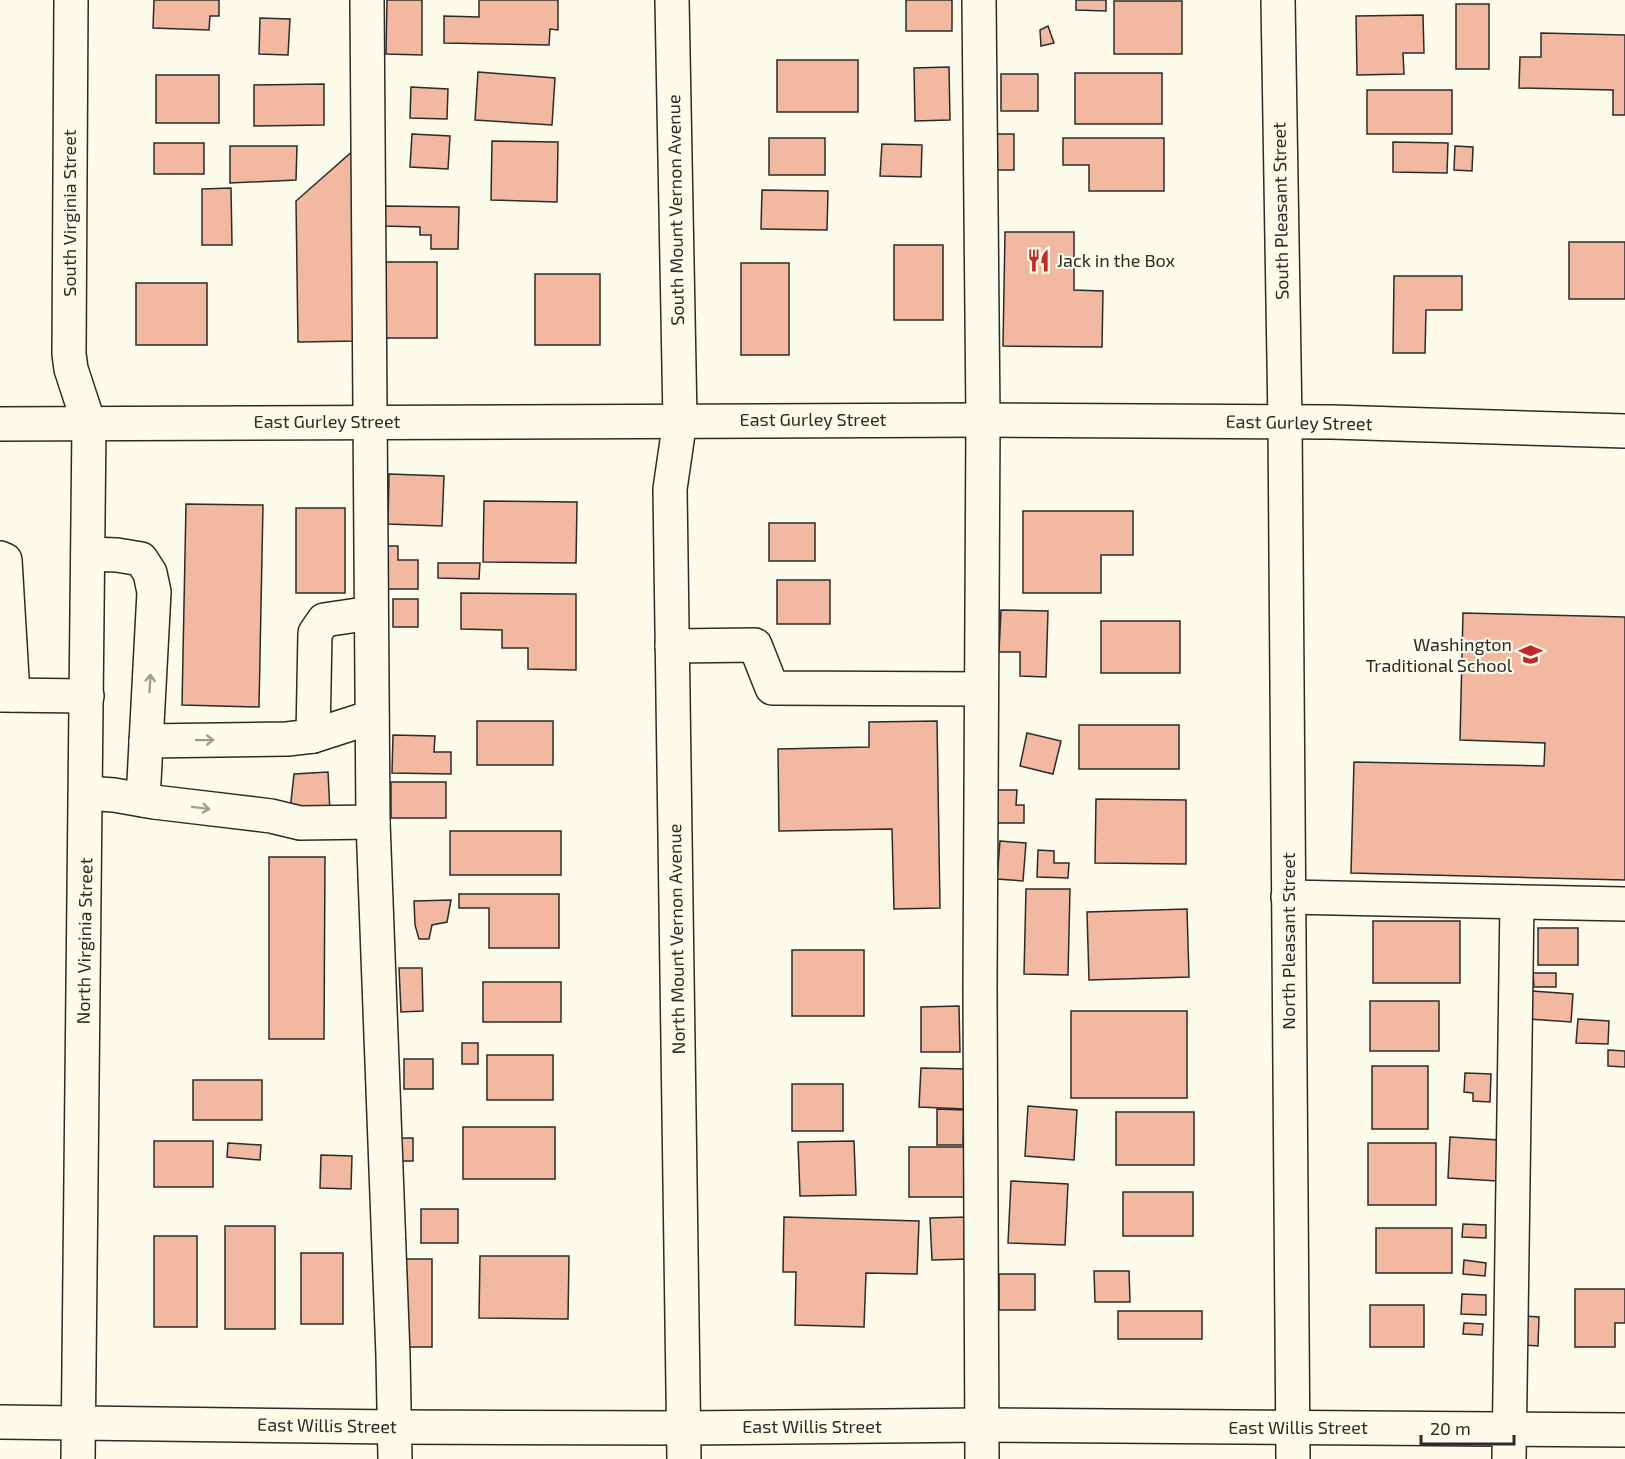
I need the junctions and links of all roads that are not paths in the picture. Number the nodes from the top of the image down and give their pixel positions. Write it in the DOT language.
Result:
graph roads {
  1 [pos="71,0"];
  2 [pos="367,0"];
  3 [pos="672,0"];
  4 [pos="980,0"];
  5 [pos="1278,0"];
  6 [pos="680,420"];
  7 [pos="983,420"];
  8 [pos="370,422"];
  9 [pos="1286,422"];
  10 [pos="0,424"];
  11 [pos="89,424"];
  12 [pos="1625,431"];
  13 [pos="88,554"];
  14 [pos="0,558"];
  15 [pos="371,613"];
  16 [pos="672,646"];
  17 [pos="981,689"];
  18 [pos="6,695"];
  19 [pos="87,696"];
  20 [pos="372,717"];
  21 [pos="313,736"];
  22 [pos="146,741"];
  23 [pos="86,793"];
  24 [pos="143,800"];
  25 [pos="373,822"];
  26 [pos="1288,897"];
  27 [pos="1517,902"];
  28 [pos="1625,904"];
  29 [pos="0,1422"];
  30 [pos="78,1422"];
  31 [pos="982,1425"];
  32 [pos="394,1427"];
  33 [pos="1625,1430"];
  34 [pos="684,1443"];
  35 [pos="1292,1444"];
  36 [pos="1510,1444"];
  37 [pos="78,1459"];
  38 [pos="395,1459"];
  39 [pos="982,1459"];
  1 -- 11 [label="street, South Virginia Street"];
  2 -- 8 [label="street"];
  3 -- 6 [label="street, South Mount Vernon Avenue"];
  4 -- 7 [label="street"];
  5 -- 9 [label="street, South Pleasant Street"];
  6 -- 7 [label="street, East Gurley Street"];
  6 -- 8 [label="street, East Gurley Street"];
  6 -- 16 [label="street, North Mount Vernon Avenue"];
  7 -- 9 [label="street, East Gurley Street"];
  7 -- 17 [label="street"];
  8 -- 11 [label="street, East Gurley Street"];
  8 -- 15 [label="street"];
  9 -- 12 [label="street, East Gurley Street"];
  9 -- 26 [label="street, North Pleasant Street"];
  10 -- 11 [label="street, East Gurley Street"];
  11 -- 13 [label="street, North Virginia Street"];
  13 -- 19 [label="street, North Virginia Street"];
  22 -- 13 [label="street, one-way"];
  14 -- 18 [label="street"];
  15 -- 20 [label="street"];
  15 -- 21 [label="street"];
  16 -- 17 [label="street"];
  16 -- 34 [label="street, North Mount Vernon Avenue"];
  17 -- 31 [label="street"];
  18 -- 19 [label="street"];
  19 -- 23 [label="street, North Virginia Street"];
  20 -- 21 [label="street"];
  20 -- 25 [label="street"];
  22 -- 21 [label="street, one-way"];
  22 -- 24 [label="street"];
  23 -- 24 [label="street"];
  23 -- 30 [label="street, North Virginia Street"];
  24 -- 25 [label="street, one-way"];
  25 -- 32 [label="street"];
  26 -- 27 [label="street"];
  26 -- 35 [label="street, North Pleasant Street"];
  27 -- 28 [label="street"];
  27 -- 36 [label="street"];
  29 -- 30 [label="street, East Willis Street"];
  30 -- 32 [label="street, East Willis Street"];
  30 -- 37 [label="street, North Virginia Street"];
  31 -- 34 [label="street, East Willis Street"];
  31 -- 35 [label="street, East Willis Street"];
  31 -- 39 [label="street"];
  32 -- 34 [label="street, East Willis Street"];
  32 -- 38 [label="street"];
  33 -- 36 [label="street, East Willis Street"];
  35 -- 36 [label="street, East Willis Street"];
}
